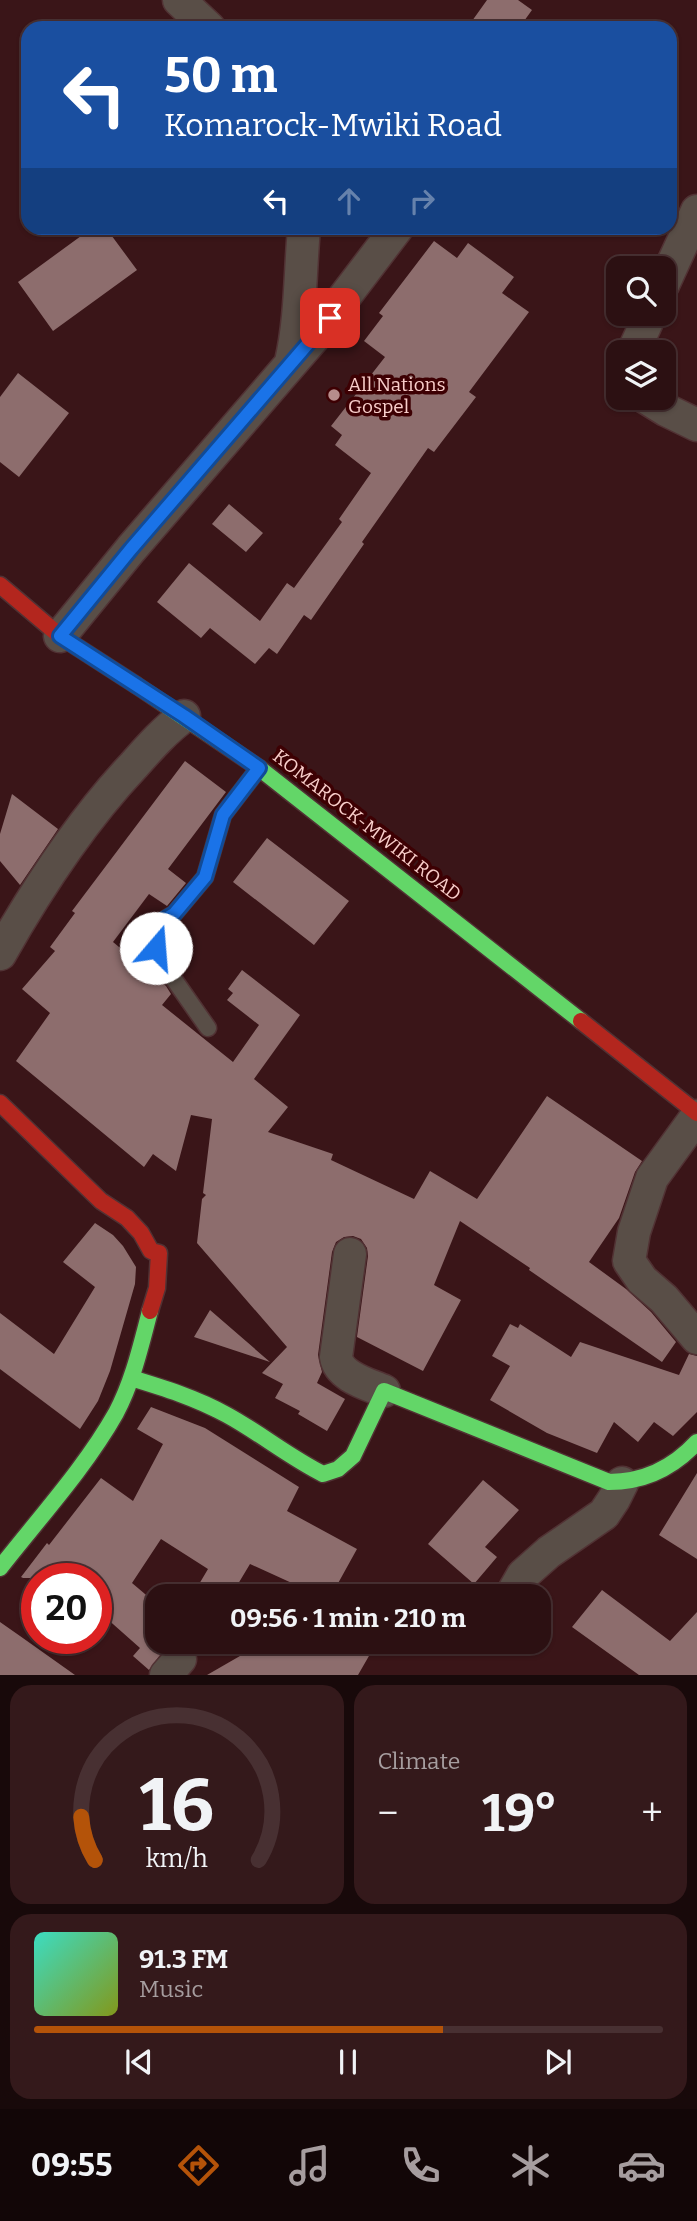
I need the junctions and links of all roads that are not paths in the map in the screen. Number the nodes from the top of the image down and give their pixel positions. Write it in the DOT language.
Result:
graph roads {
  1 [pos="179,0"];
  2 [pos="202,21"];
  3 [pos="697,211"];
  4 [pos="303,235"];
  5 [pos="392,235"];
  6 [pos="676,257"];
  7 [pos="291,362"];
  8 [pos="666,410"];
  9 [pos="697,425"];
  10 [pos="0,585"];
  11 [pos="60,636"];
  12 [pos="184,716"];
  13 [pos="259,768"];
  14 [pos="0,954"];
  15 [pos="208,1028"];
  16 [pos="0,1103"];
  17 [pos="697,1114"];
  18 [pos="350,1254"];
  19 [pos="697,1338"];
  20 [pos="131,1378"];
  21 [pos="384,1391"];
  22 [pos="697,1442"];
  23 [pos="622,1483"];
  24 [pos="0,1568"];
  25 [pos="518,1584"];
  1 -- 2 [label="street"];
  3 -- 6 [label="street"];
  4 -- 7 [label="street"];
  5 -- 7 [label="street"];
  7 -- 11 [label="street"];
  8 -- 9 [label="street"];
  10 -- 11 [label="street, KOMAROCK-MWIKI ROAD"];
  11 -- 12 [label="street, KOMAROCK-MWIKI ROAD"];
  12 -- 13 [label="street, KOMAROCK-MWIKI ROAD"];
  12 -- 14 [label="street"];
  13 -- 15 [label="lane"];
  13 -- 17 [label="street, KOMAROCK-MWIKI ROAD"];
  16 -- 20 [label="street"];
  17 -- 19 [label="street"];
  18 -- 21 [label="street"];
  20 -- 21 [label="street"];
  20 -- 24 [label="street"];
  21 -- 23 [label="street"];
  22 -- 23 [label="street"];
  23 -- 25 [label="street"];
}
